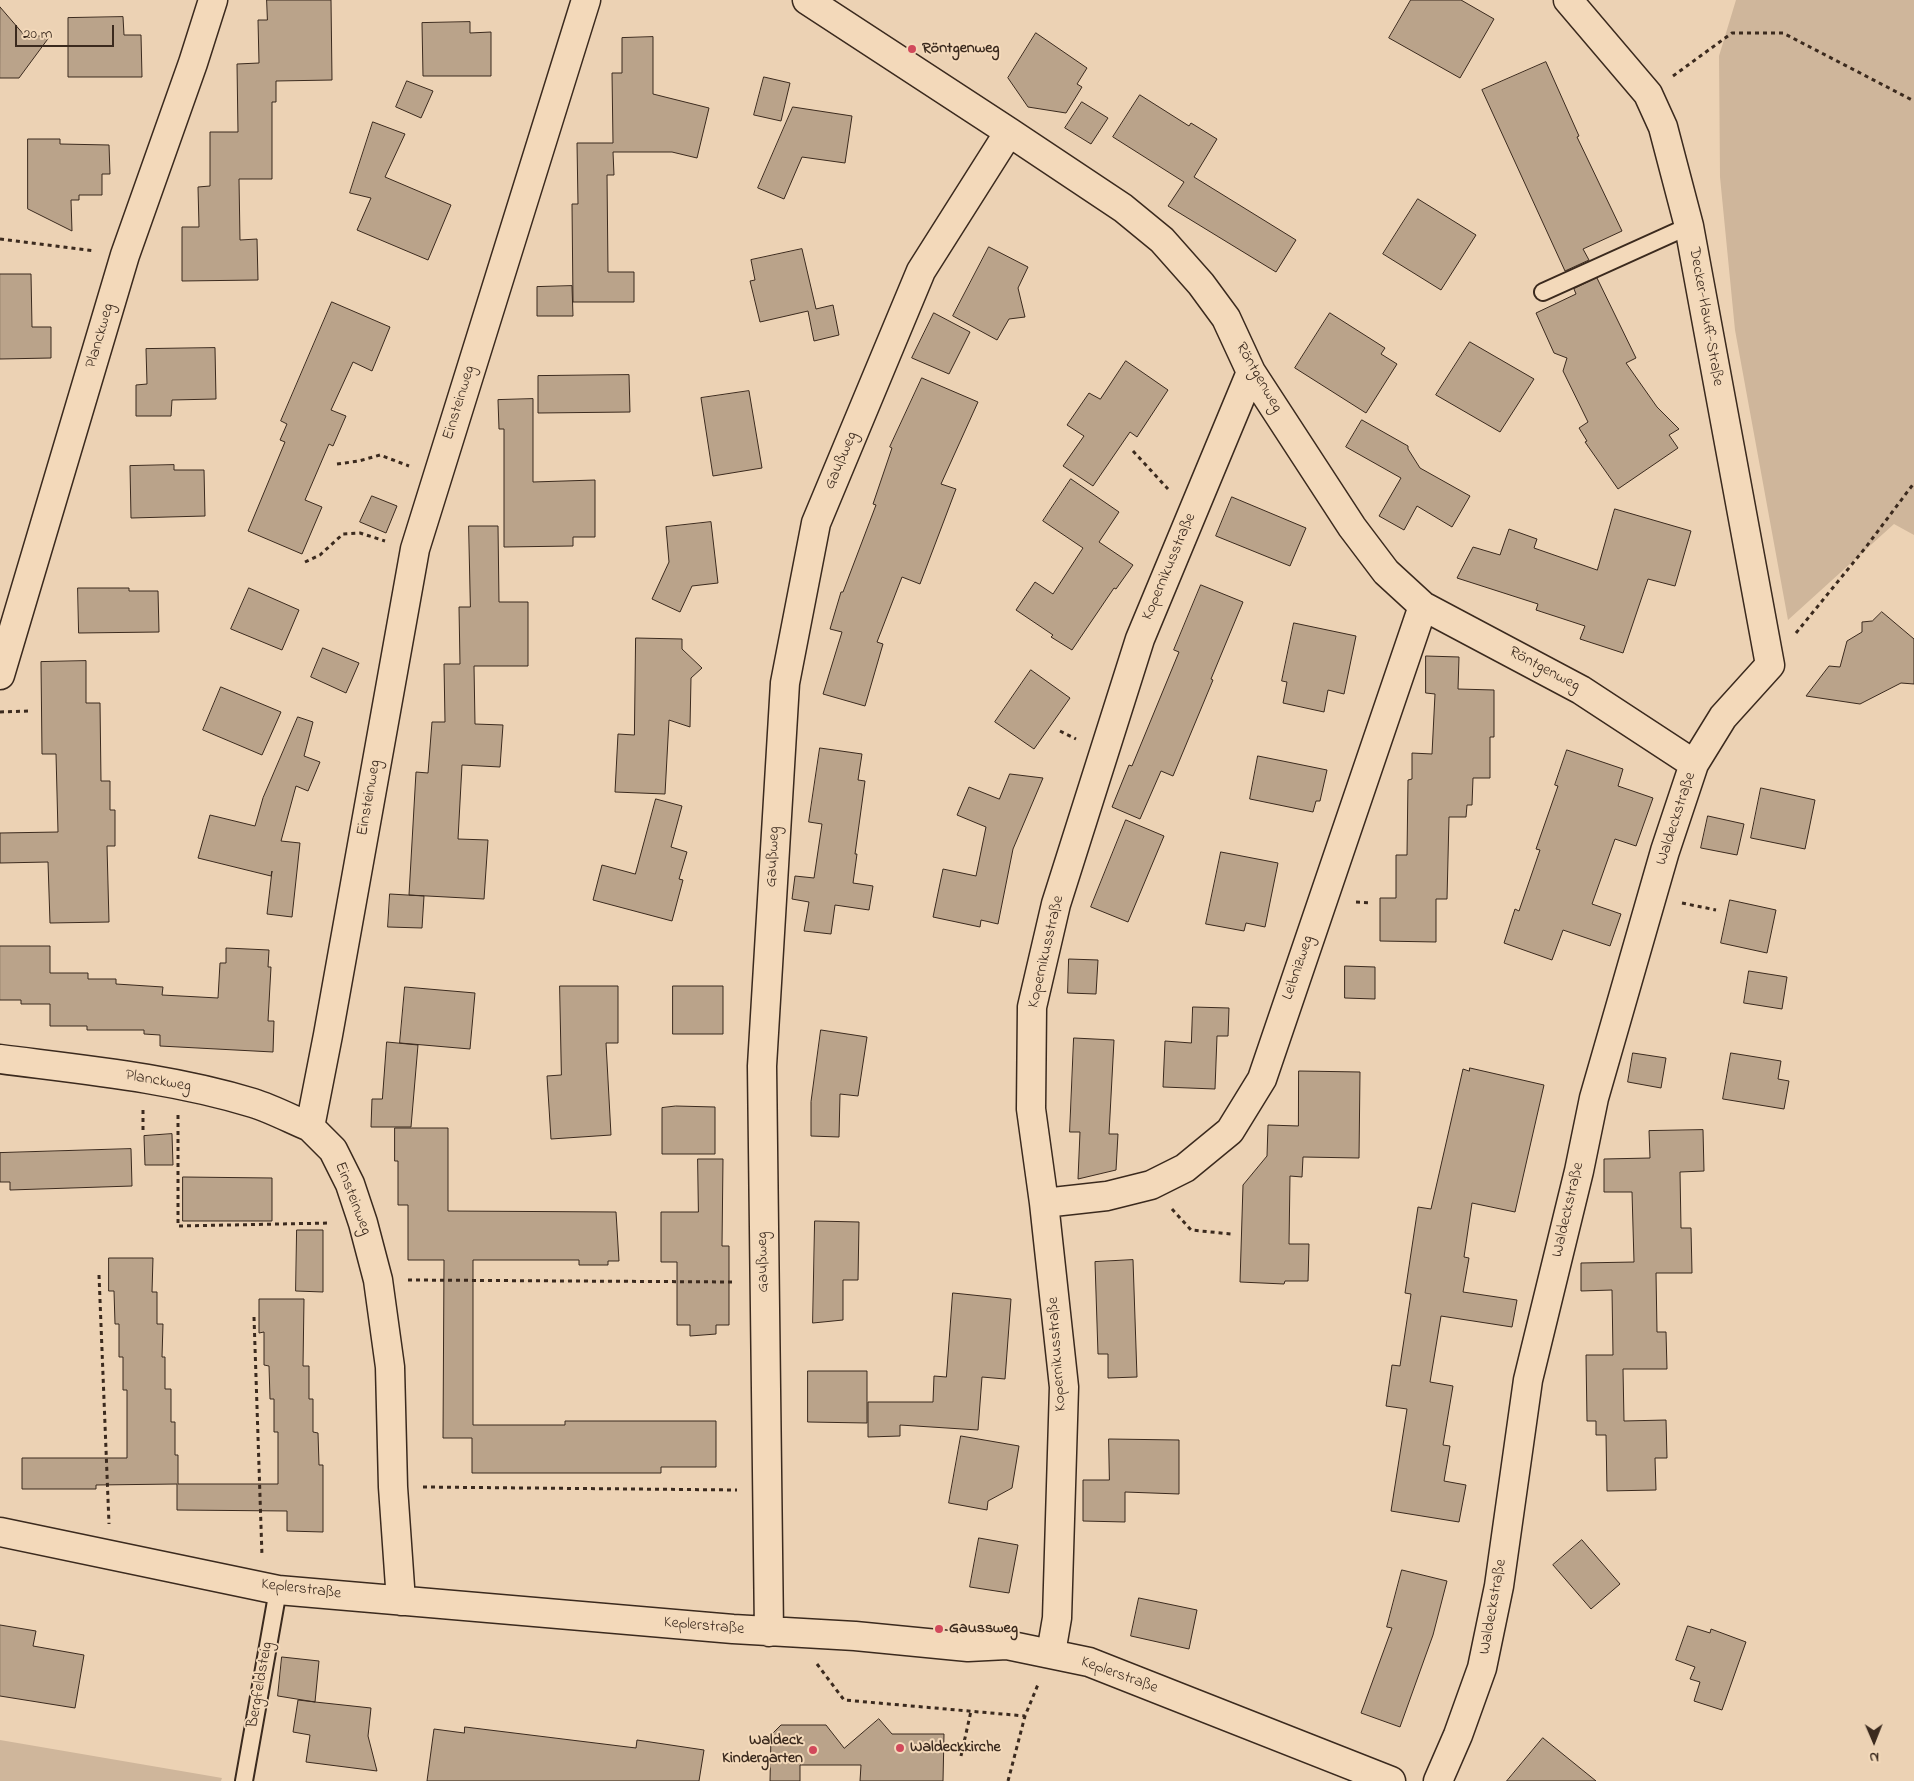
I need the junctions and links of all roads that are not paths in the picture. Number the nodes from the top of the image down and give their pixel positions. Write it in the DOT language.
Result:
graph roads {
  1 [pos="212,0"];
  2 [pos="586,0"];
  3 [pos="807,0"];
  4 [pos="1568,0"];
  5 [pos="1009,132"];
  6 [pos="1688,226"];
  7 [pos="1543,292"];
  8 [pos="1251,372"];
  9 [pos="1423,606"];
  10 [pos="1770,665"];
  11 [pos="0,675"];
  12 [pos="1694,764"];
  13 [pos="0,1059"];
  14 [pos="310,1127"];
  15 [pos="1044,1203"];
  16 [pos="0,1532"];
  17 [pos="271,1588"];
  18 [pos="401,1601"];
  19 [pos="781,1633"];
  20 [pos="1051,1653"];
  21 [pos="244,1781"];
  22 [pos="1391,1781"];
  23 [pos="1438,1781"];
  1 -- 11 [label="street, Planckweg"];
  2 -- 14 [label="street, Einsteinweg"];
  3 -- 5 [label="street, Röntgenweg"];
  4 -- 6 [label="street, Decker-Hauff-Straße"];
  5 -- 8 [label="street, Röntgenweg"];
  5 -- 19 [label="street, Gaußweg"];
  6 -- 7 [label="lane"];
  6 -- 10 [label="street, Decker-Hauff-Straße"];
  8 -- 9 [label="street, Röntgenweg"];
  8 -- 15 [label="street, Kopernikusstraße"];
  9 -- 12 [label="street, Röntgenweg"];
  9 -- 15 [label="street, Leibnizweg"];
  10 -- 12 [label="street, Waldeckstraße"];
  12 -- 23 [label="street, Waldeckstraße"];
  13 -- 14 [label="street, Planckweg"];
  14 -- 18 [label="street, Einsteinweg"];
  15 -- 20 [label="street, Kopernikusstraße"];
  16 -- 17 [label="street, Keplerstraße"];
  17 -- 18 [label="street, Keplerstraße"];
  17 -- 21 [label="lane, Bergfeldsteig"];
  18 -- 19 [label="street, Keplerstraße"];
  19 -- 20 [label="street, Keplerstraße"];
  20 -- 22 [label="street, Keplerstraße"];
}
